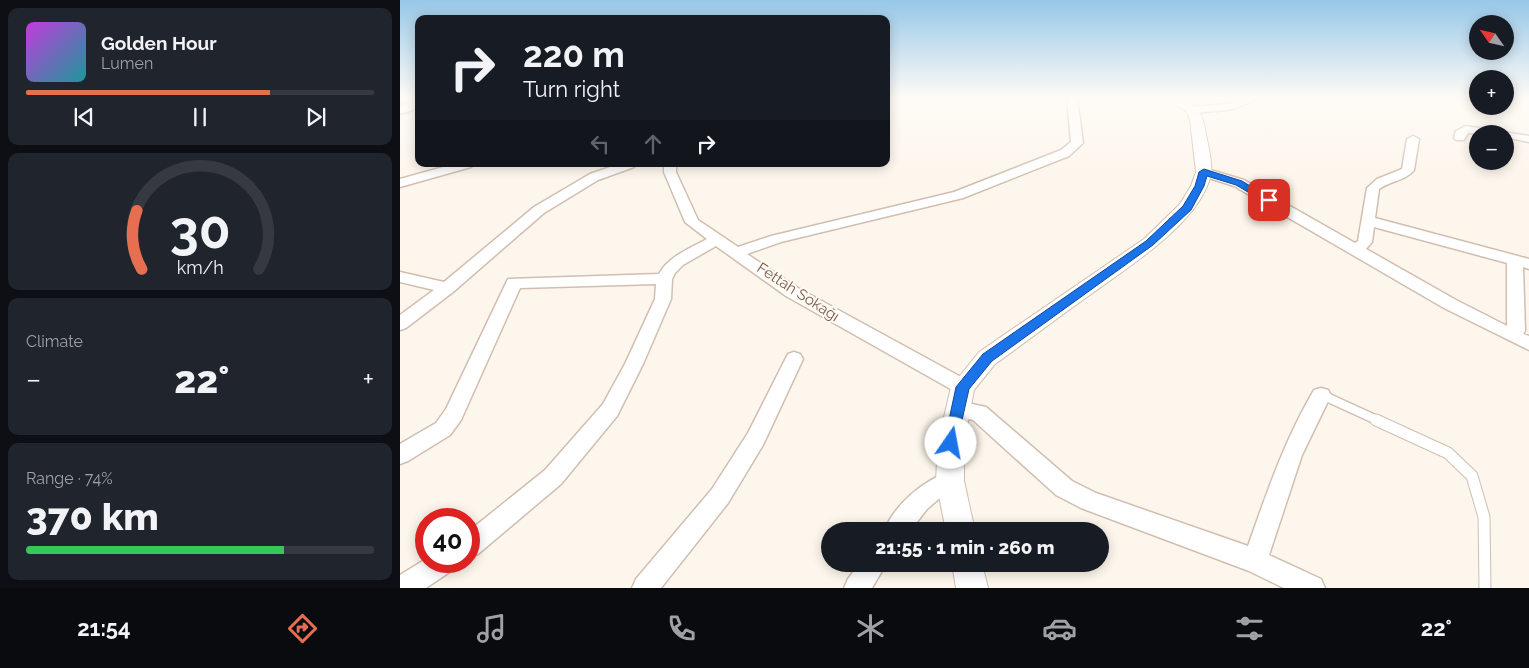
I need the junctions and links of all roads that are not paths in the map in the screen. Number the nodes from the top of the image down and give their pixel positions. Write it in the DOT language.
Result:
graph roads {
  1 [pos="1075,125"];
  2 [pos="1198,125"];
  3 [pos="1469,129"];
  4 [pos="1514,136"];
  5 [pos="1460,138"];
  6 [pos="1529,138"];
  7 [pos="1413,139"];
  8 [pos="442,167"];
  9 [pos="454,167"];
  10 [pos="622,167"];
  11 [pos="670,167"];
  12 [pos="1204,172"];
  13 [pos="425,174"];
  14 [pos="400,183"];
  15 [pos="1369,221"];
  16 [pos="717,239"];
  17 [pos="1357,250"];
  18 [pos="737,252"];
  19 [pos="1522,262"];
  20 [pos="400,277"];
  21 [pos="664,279"];
  22 [pos="448,288"];
  23 [pos="400,324"];
  24 [pos="1512,336"];
  25 [pos="1529,344"];
  26 [pos="794,359"];
  27 [pos="1321,395"];
  28 [pos="960,398"];
  29 [pos="400,454"];
  30 [pos="950,481"];
  31 [pos="902,522"];
  32 [pos="958,522"];
  33 [pos="480,537"];
  34 [pos="1255,562"];
  35 [pos="868,572"];
  36 [pos="969,572"];
  37 [pos="426,573"];
  38 [pos="403,588"];
  39 [pos="645,588"];
  40 [pos="857,588"];
  41 [pos="972,588"];
  42 [pos="1312,588"];
  43 [pos="1486,588"];
  1 -- 18 [label="street"];
  2 -- 12 [label="street"];
  3 -- 5 [label="street"];
  4 -- 6 [label="street"];
  7 -- 15 [label="street"];
  8 -- 13 [label="street"];
  9 -- 13 [label="street"];
  10 -- 22 [label="street"];
  11 -- 16 [label="street, Fettah Sokağı"];
  12 -- 17 [label="street"];
  12 -- 28 [label="street"];
  13 -- 14 [label="street"];
  15 -- 17 [label="street"];
  15 -- 19 [label="street"];
  16 -- 18 [label="street, Fettah Sokağı"];
  16 -- 21 [label="street"];
  17 -- 24 [label="street"];
  18 -- 28 [label="street, Fettah Sokağı"];
  19 -- 24 [label="street"];
  20 -- 22 [label="street"];
  21 -- 29 [label="street"];
  21 -- 33 [label="street"];
  22 -- 23 [label="street"];
  24 -- 25 [label="street"];
  26 -- 39 [label="street"];
  27 -- 34 [label="street"];
  27 -- 43 [label="lane"];
  28 -- 30 [label="street"];
  28 -- 34 [label="street, Fettah Sokağı"];
  30 -- 31 [label="street"];
  30 -- 32 [label="street"];
  34 -- 42 [label="street, Fettah Sokağı"];
  35 -- 40 [label="street"];
  36 -- 41 [label="street"];
  37 -- 38 [label="street"];
}
